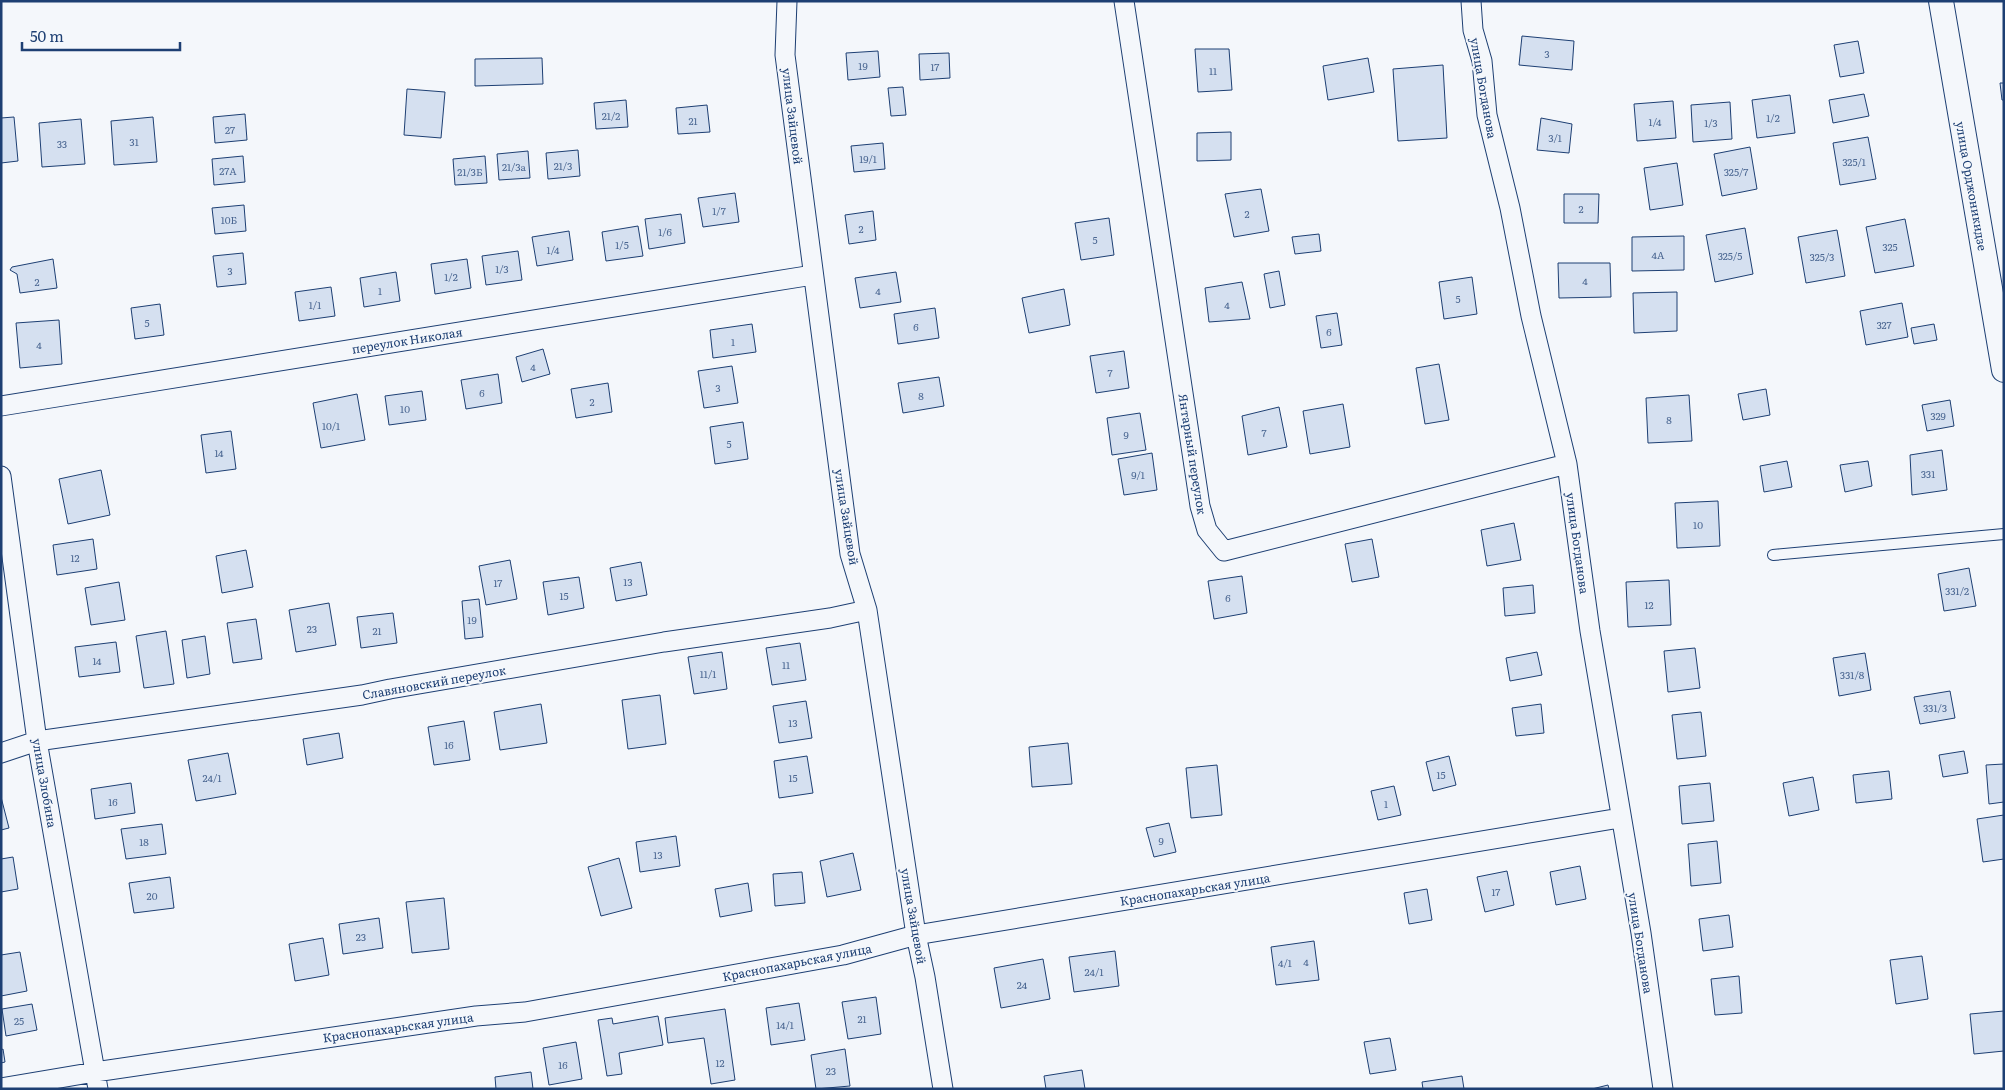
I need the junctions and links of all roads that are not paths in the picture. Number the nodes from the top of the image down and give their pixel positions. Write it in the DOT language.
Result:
graph roads {
  1 [pos="787,1"];
  2 [pos="1124,1"];
  3 [pos="1471,1"];
  4 [pos="1941,1"];
  5 [pos="814,274"];
  6 [pos="2004,370"];
  7 [pos="1,406"];
  8 [pos="1567,464"];
  9 [pos="1,476"];
  10 [pos="2004,534"];
  11 [pos="1773,555"];
  12 [pos="867,610"];
  13 [pos="37,741"];
  14 [pos="1,753"];
  15 [pos="1620,818"];
  16 [pos="916,935"];
  17 [pos="97,1080"];
  18 [pos="1,1088"];
  19 [pos="943,1089"];
  20 [pos="1663,1089"];
  1 -- 5 [label="street, улица Зайцевой"];
  2 -- 8 [label="street, Янтарный переулок"];
  3 -- 8 [label="street, улица Богданова"];
  4 -- 6 [label="street, улица Орджоникидзе"];
  5 -- 7 [label="street, переулок Николая"];
  5 -- 12 [label="street, улица Зайцевой"];
  8 -- 15 [label="street, улица Богданова"];
  9 -- 13 [label="street, улица Злобина"];
  10 -- 11 [label="lane"];
  12 -- 13 [label="street, Славяновский переулок"];
  12 -- 16 [label="street, улица Зайцевой"];
  13 -- 14 [label="street, Славяновский переулок"];
  13 -- 17 [label="street, улица Злобина"];
  15 -- 16 [label="street, Краснопахарьская улица"];
  15 -- 20 [label="street, улица Богданова"];
  16 -- 17 [label="street, Краснопахарьская улица"];
  16 -- 19 [label="street, улица Зайцевой"];
  17 -- 18 [label="street, Краснопахарьская улица"];
}
